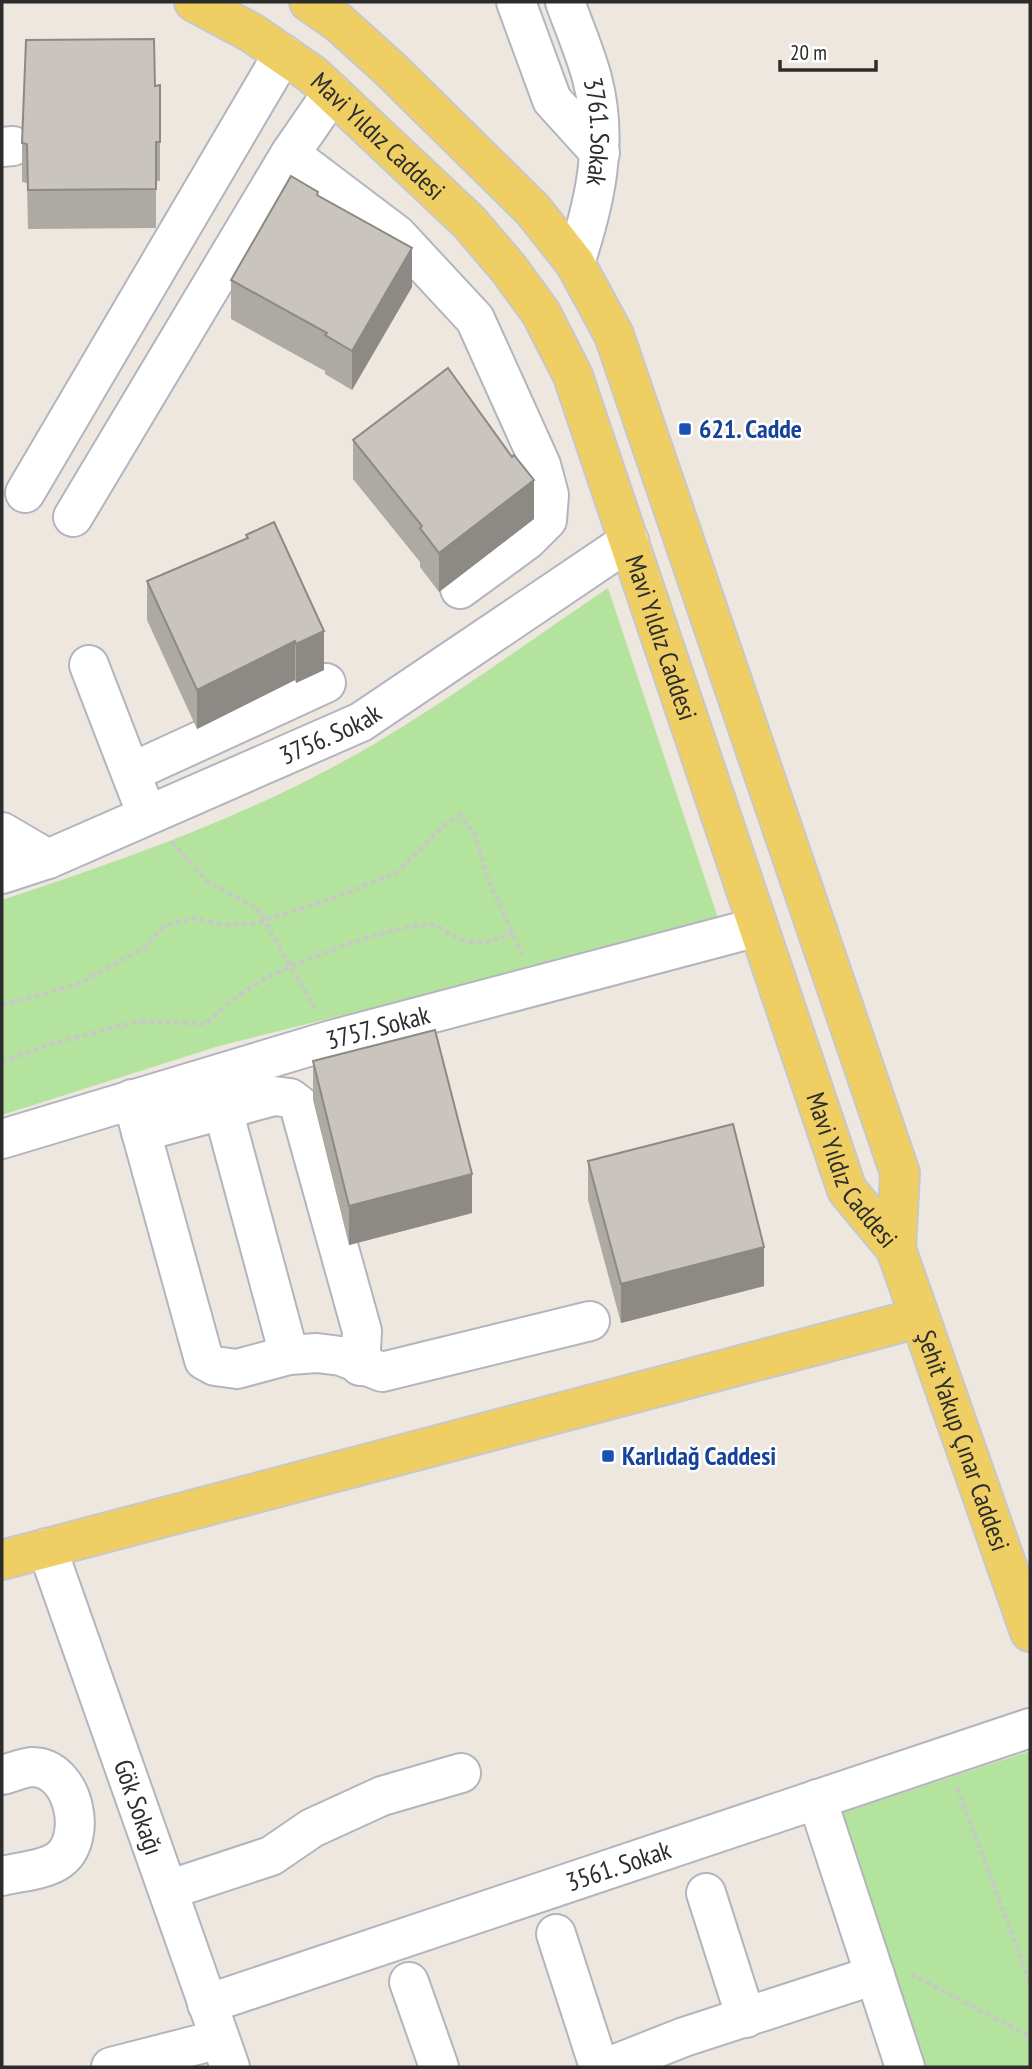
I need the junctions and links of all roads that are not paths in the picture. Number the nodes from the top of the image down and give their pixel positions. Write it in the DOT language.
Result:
graph roads {
  1 [pos="194,2"];
  2 [pos="309,2"];
  3 [pos="516,2"];
  4 [pos="565,2"];
  5 [pos="283,54"];
  6 [pos="332,93"];
  7 [pos="600,153"];
  8 [pos="290,154"];
  9 [pos="504,182"];
  10 [pos="468,222"];
  11 [pos="575,262"];
  12 [pos="25,493"];
  13 [pos="73,517"];
  14 [pos="629,541"];
  15 [pos="460,589"];
  16 [pos="89,665"];
  17 [pos="326,683"];
  18 [pos="132,772"];
  19 [pos="148,816"];
  20 [pos="2,832"];
  21 [pos="48,859"];
  22 [pos="2,874"];
  23 [pos="758,927"];
  24 [pos="223,1110"];
  25 [pos="137,1115"];
  26 [pos="2,1139"];
  27 [pos="897,1249"];
  28 [pos="919,1318"];
  29 [pos="590,1321"];
  30 [pos="289,1355"];
  31 [pos="360,1366"];
  32 [pos="47,1548"];
  33 [pos="2,1560"];
  34 [pos="1030,1632"];
  35 [pos="1030,1728"];
  36 [pos="461,1773"];
  37 [pos="2,1775"];
  38 [pos="817,1799"];
  39 [pos="2,1876"];
  40 [pos="168,1890"];
  41 [pos="706,1893"];
  42 [pos="556,1934"];
  43 [pos="871,1963"];
  44 [pos="409,1982"];
  45 [pos="746,2018"];
  46 [pos="219,2036"];
  47 [pos="680,2052"];
  48 [pos="111,2067"];
  49 [pos="439,2067"];
  50 [pos="599,2067"];
  51 [pos="608,2067"];
  52 [pos="905,2067"];
  1 -- 5 [label="main road, Mavi Yıldız Caddesi"];
  2 -- 9 [label="main road, Mavi Yıldız Caddesi"];
  3 -- 7 [label="street"];
  4 -- 7 [label="street, 3761. Sokak"];
  5 -- 6 [label="main road, Mavi Yıldız Caddesi"];
  5 -- 12 [label="street"];
  6 -- 8 [label="street"];
  6 -- 10 [label="main road, Mavi Yıldız Caddesi"];
  7 -- 11 [label="street, 3761. Sokak"];
  8 -- 13 [label="street"];
  8 -- 15 [label="street"];
  9 -- 10 [label="main road"];
  9 -- 11 [label="main road, Mavi Yıldız Caddesi"];
  10 -- 14 [label="main road, Mavi Yıldız Caddesi"];
  11 -- 27 [label="main road, Mavi Yıldız Caddesi"];
  14 -- 19 [label="street, 3756. Sokak"];
  14 -- 23 [label="main road, Mavi Yıldız Caddesi"];
  16 -- 18 [label="street"];
  17 -- 18 [label="street"];
  18 -- 19 [label="street"];
  19 -- 21 [label="street, 3756. Sokak"];
  20 -- 21 [label="street"];
  21 -- 22 [label="street, 3756. Sokak"];
  23 -- 25 [label="street, 3757. Sokak"];
  23 -- 27 [label="main road, Mavi Yıldız Caddesi"];
  24 -- 25 [label="street"];
  24 -- 30 [label="street"];
  24 -- 31 [label="street"];
  25 -- 26 [label="street, 3757. Sokak"];
  25 -- 30 [label="street"];
  27 -- 28 [label="main road, Şehit Yakup Çınar Caddesi"];
  28 -- 32 [label="main road"];
  28 -- 34 [label="main road, Şehit Yakup Çınar Caddesi"];
  29 -- 31 [label="street"];
  30 -- 31 [label="street"];
  32 -- 33 [label="main road"];
  32 -- 40 [label="street, Gök Sokağı"];
  35 -- 38 [label="street, 3561. Sokak"];
  36 -- 40 [label="street"];
  37 -- 39 [label="street"];
  38 -- 43 [label="street"];
  38 -- 46 [label="street, 3561. Sokak"];
  40 -- 46 [label="street, Gök Sokağı"];
  41 -- 45 [label="street"];
  42 -- 50 [label="street"];
  43 -- 45 [label="street"];
  43 -- 52 [label="street"];
  44 -- 49 [label="street"];
  45 -- 47 [label="street"];
  46 -- 48 [label="street, 3561. Sokak"];
  47 -- 51 [label="street"];
}
